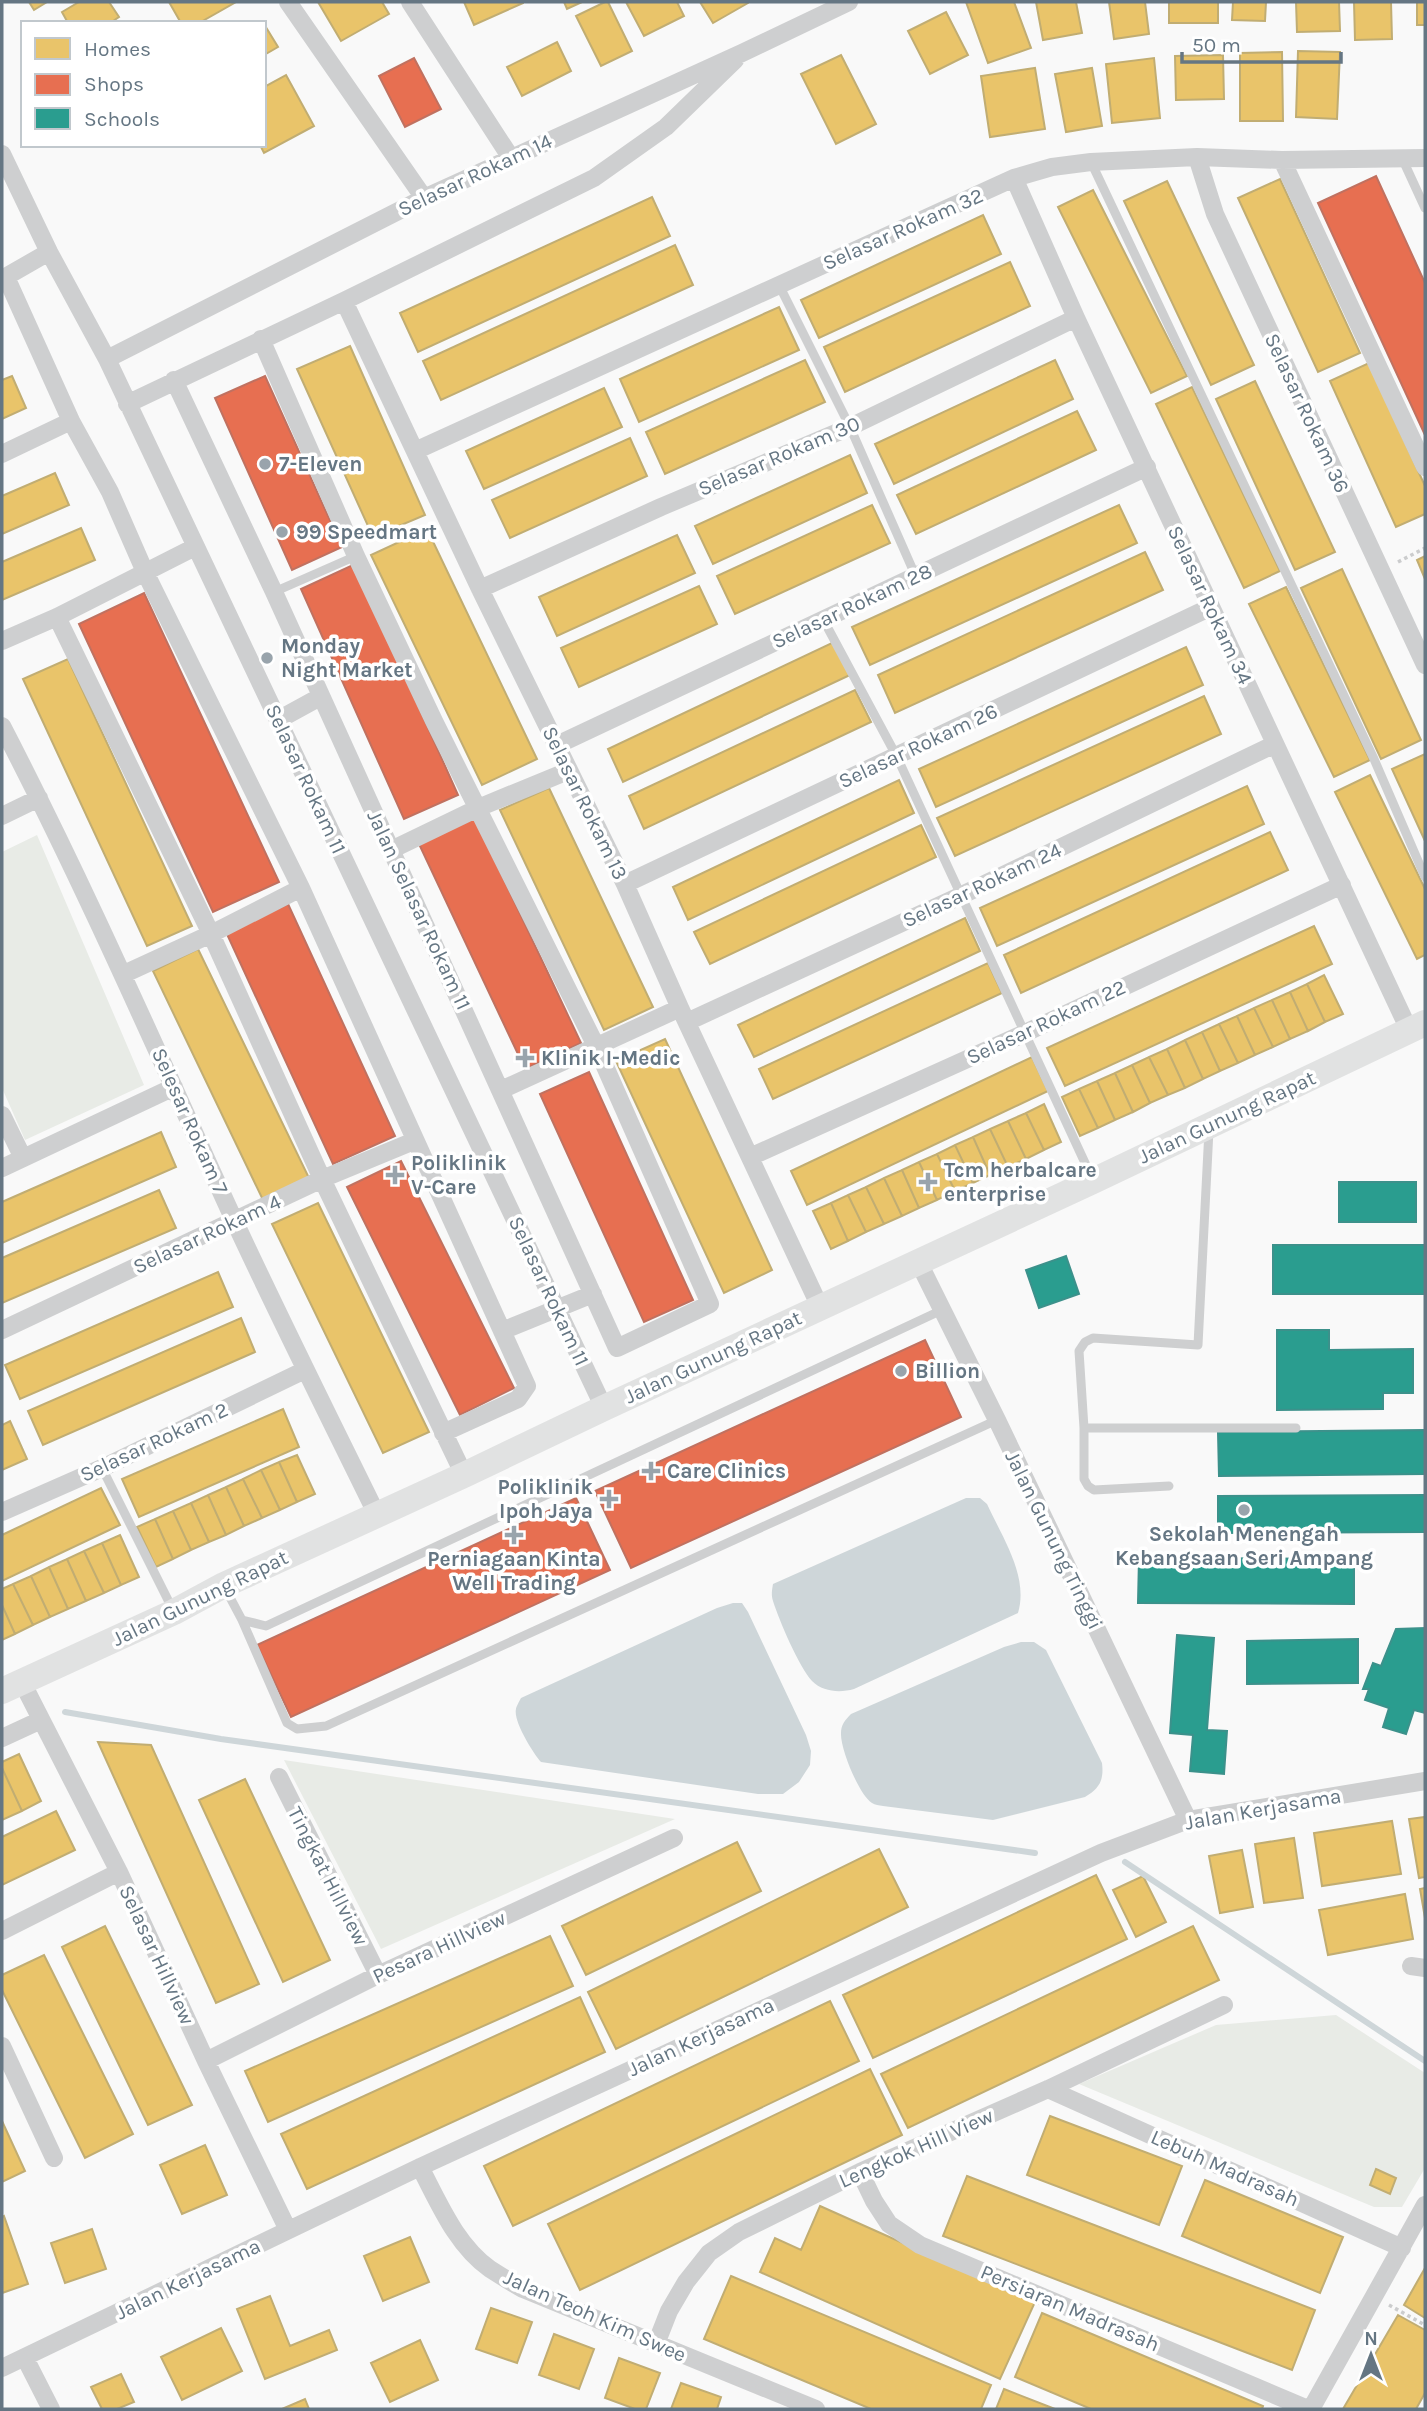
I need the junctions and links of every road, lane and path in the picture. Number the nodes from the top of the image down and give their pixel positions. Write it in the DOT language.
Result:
graph roads {
  1 [pos="288,2"];
  2 [pos="410,2"];
  3 [pos="849,2"];
  4 [pos="742,53"];
  5 [pos="2,153"];
  6 [pos="511,158"];
  7 [pos="1197,158"];
  8 [pos="1402,158"];
  9 [pos="1425,158"];
  10 [pos="1282,160"];
  11 [pos="1091,162"];
  12 [pos="1014,178"];
  13 [pos="424,198"];
  14 [pos="1425,208"];
  15 [pos="49,252"];
  16 [pos="4,278"];
  17 [pos="779,285"];
  18 [pos="344,301"];
  19 [pos="1076,318"];
  20 [pos="261,339"];
  21 [pos="107,359"];
  22 [pos="174,380"];
  23 [pos="127,404"];
  24 [pos="71,421"];
  25 [pos="850,427"];
  26 [pos="415,451"];
  27 [pos="2,454"];
  28 [pos="1147,467"];
  29 [pos="1425,467"];
  30 [pos="195,548"];
  31 [pos="1425,548"];
  32 [pos="356,556"];
  33 [pos="1380,571"];
  34 [pos="145,572"];
  35 [pos="916,577"];
  36 [pos="480,589"];
  37 [pos="274,592"];
  38 [pos="1212,607"];
  39 [pos="57,617"];
  40 [pos="822,619"];
  41 [pos="2,641"];
  42 [pos="1421,643"];
  43 [pos="1425,665"];
  44 [pos="320,697"];
  45 [pos="278,720"];
  46 [pos="2,726"];
  47 [pos="1275,744"];
  48 [pos="557,745"];
  49 [pos="897,757"];
  50 [pos="568,771"];
  51 [pos="39,798"];
  52 [pos="478,808"];
  53 [pos="2,816"];
  54 [pos="391,850"];
  55 [pos="1425,877"];
  56 [pos="625,884"];
  57 [pos="1342,884"];
  58 [pos="300,888"];
  59 [pos="960,896"];
  60 [pos="211,934"];
  61 [pos="124,974"];
  62 [pos="683,1015"];
  63 [pos="1417,1026"];
  64 [pos="1025,1033"];
  65 [pos="596,1046"];
  66 [pos="174,1087"];
  67 [pos="501,1090"];
  68 [pos="2,1115"];
  69 [pos="1210,1125"];
  70 [pos="414,1140"];
  71 [pos="750,1157"];
  72 [pos="23,1158"];
  73 [pos="2,1168"];
  74 [pos="322,1180"];
  75 [pos="1093,1181"];
  76 [pos="235,1221"];
  77 [pos="918,1261"];
  78 [pos="593,1294"];
  79 [pos="820,1307"];
  80 [pos="557,1309"];
  81 [pos="942,1310"];
  82 [pos="2,1330"];
  83 [pos="502,1331"];
  84 [pos="306,1370"];
  85 [pos="604,1408"];
  86 [pos="997,1420"];
  87 [pos="1084,1428"];
  88 [pos="1296,1428"];
  89 [pos="443,1433"];
  90 [pos="102,1468"];
  91 [pos="464,1475"];
  92 [pos="1169,1486"];
  93 [pos="2,1512"];
  94 [pos="377,1515"];
  95 [pos="224,1586"];
  96 [pos="174,1612"];
  97 [pos="242,1620"];
  98 [pos="12,1686"];
  99 [pos="41,1720"];
  100 [pos="2,1738"];
  101 [pos="279,1777"];
  102 [pos="1425,1781"];
  103 [pos="1188,1820"];
  104 [pos="674,1838"];
  105 [pos="119,1871"];
  106 [pos="2,1931"];
  107 [pos="377,1975"];
  108 [pos="1224,2005"];
  109 [pos="2,2046"];
  110 [pos="206,2062"];
  111 [pos="1048,2089"];
  112 [pos="54,2158"];
  113 [pos="420,2167"];
  114 [pos="860,2172"];
  115 [pos="1425,2204"];
  116 [pos="288,2231"];
  117 [pos="1402,2248"];
  118 [pos="1376,2297"];
  119 [pos="1425,2325"];
  120 [pos="656,2344"];
  121 [pos="26,2358"];
  122 [pos="2,2368"];
  123 [pos="51,2409"];
  124 [pos="816,2409"];
  125 [pos="1310,2409"];
  1 -- 13 [label="street"];
  2 -- 6 [label="street"];
  3 -- 4 [label="street, Selasar Rokam 14"];
  4 -- 6 [label="street, Selasar Rokam 14"];
  4 -- 18 [label="street"];
  5 -- 15 [label="street, Selasar Rokam 11"];
  6 -- 13 [label="street, Selasar Rokam 14"];
  7 -- 10 [label="street, Selasar Rokam 32"];
  7 -- 11 [label="street, Selasar Rokam 32"];
  7 -- 33 [label="street, Selasar Rokam 36"];
  8 -- 9 [label="street, Selasar Rokam 32"];
  8 -- 10 [label="street, Selasar Rokam 32"];
  8 -- 14 [label="lane"];
  10 -- 29 [label="street"];
  11 -- 12 [label="street, Selasar Rokam 32"];
  11 -- 55 [label="lane"];
  12 -- 17 [label="street, Selasar Rokam 32"];
  12 -- 19 [label="street, Selasar Rokam 34"];
  13 -- 21 [label="street, Selasar Rokam 14"];
  15 -- 16 [label="street"];
  15 -- 21 [label="street, Selasar Rokam 11"];
  16 -- 24 [label="street"];
  17 -- 25 [label="lane"];
  17 -- 26 [label="street, Selasar Rokam 32"];
  18 -- 20 [label="street"];
  18 -- 26 [label="street, Selasar Rokam 13"];
  19 -- 25 [label="street, Selasar Rokam 30"];
  19 -- 28 [label="street, Selasar Rokam 34"];
  20 -- 22 [label="street"];
  20 -- 32 [label="street"];
  21 -- 23 [label="street, Selasar Rokam 11"];
  22 -- 23 [label="street"];
  22 -- 37 [label="street, Jalan Selasar Rokam 11"];
  23 -- 30 [label="street, Selasar Rokam 11"];
  24 -- 27 [label="street"];
  24 -- 34 [label="street"];
  25 -- 35 [label="lane"];
  25 -- 36 [label="street, Selasar Rokam 30"];
  26 -- 36 [label="street, Selasar Rokam 13"];
  28 -- 35 [label="street, Selasar Rokam 28"];
  28 -- 38 [label="street, Selasar Rokam 34"];
  30 -- 34 [label="street"];
  30 -- 45 [label="street, Selasar Rokam 11"];
  31 -- 33 [label="path"];
  32 -- 37 [label="lane"];
  32 -- 52 [label="street"];
  33 -- 42 [label="street, Selasar Rokam 36"];
  34 -- 39 [label="street"];
  34 -- 58 [label="street"];
  35 -- 40 [label="street, Selasar Rokam 28"];
  36 -- 48 [label="street, Selasar Rokam 13"];
  37 -- 44 [label="street, Jalan Selasar Rokam 11"];
  38 -- 47 [label="street, Selasar Rokam 34"];
  38 -- 49 [label="street, Selasar Rokam 26"];
  39 -- 41 [label="street"];
  39 -- 60 [label="street"];
  40 -- 48 [label="street, Selasar Rokam 28"];
  40 -- 49 [label="lane"];
  42 -- 43 [label="street, Selasar Rokam 36"];
  44 -- 45 [label="street"];
  44 -- 54 [label="street, Jalan Selasar Rokam 11"];
  45 -- 80 [label="street, Selasar Rokam 11"];
  46 -- 51 [label="street, Selesar Rokam 7"];
  47 -- 57 [label="street, Selasar Rokam 34"];
  47 -- 59 [label="street, Selasar Rokam 24"];
  48 -- 50 [label="street, Selasar Rokam 13"];
  49 -- 56 [label="street, Selasar Rokam 26"];
  49 -- 59 [label="lane"];
  50 -- 52 [label="street"];
  50 -- 56 [label="street, Selasar Rokam 13"];
  51 -- 53 [label="street"];
  51 -- 61 [label="street, Selesar Rokam 7"];
  52 -- 54 [label="street"];
  52 -- 65 [label="street"];
  54 -- 67 [label="street, Jalan Selasar Rokam 11"];
  56 -- 62 [label="street, Selasar Rokam 13"];
  57 -- 63 [label="street, Selasar Rokam 34"];
  57 -- 64 [label="street, Selasar Rokam 22"];
  58 -- 60 [label="street"];
  58 -- 70 [label="street"];
  59 -- 62 [label="street, Selasar Rokam 24"];
  59 -- 64 [label="lane"];
  60 -- 61 [label="street"];
  60 -- 74 [label="street"];
  61 -- 66 [label="street, Selesar Rokam 7"];
  62 -- 65 [label="street, Selasar Rokam 24"];
  62 -- 71 [label="street, Selasar Rokam 13"];
  63 -- 69 [label="street, Jalan Gunung Rapat"];
  64 -- 71 [label="street, Selasar Rokam 22"];
  64 -- 75 [label="lane"];
  65 -- 67 [label="street, Selasar Rokam 24"];
  65 -- 78 [label="street, Jalan Selasar Rokam 11"];
  66 -- 72 [label="street"];
  66 -- 76 [label="street, Selesar Rokam 7"];
  67 -- 78 [label="street, Jalan Selasar Rokam 11"];
  68 -- 72 [label="street"];
  69 -- 75 [label="street, Jalan Gunung Rapat"];
  69 -- 87 [label="lane"];
  70 -- 74 [label="street, Selasar Rokam 4"];
  70 -- 83 [label="street"];
  71 -- 79 [label="street, Selasar Rokam 13"];
  72 -- 73 [label="street"];
  74 -- 76 [label="street, Selasar Rokam 4"];
  74 -- 89 [label="street"];
  75 -- 77 [label="street, Jalan Gunung Rapat"];
  76 -- 82 [label="street, Selasar Rokam 4"];
  76 -- 84 [label="street, Selesar Rokam 7"];
  77 -- 79 [label="street, Jalan Gunung Rapat"];
  77 -- 81 [label="street, Jalan Gunung Tinggi"];
  78 -- 80 [label="street"];
  79 -- 85 [label="street, Jalan Gunung Rapat"];
  80 -- 83 [label="street"];
  80 -- 85 [label="street, Selasar Rokam 11"];
  81 -- 86 [label="street, Jalan Gunung Tinggi"];
  81 -- 97 [label="lane"];
  83 -- 89 [label="street"];
  84 -- 90 [label="street, Selasar Rokam 2"];
  84 -- 94 [label="street, Selesar Rokam 7"];
  85 -- 91 [label="street, Jalan Gunung Rapat"];
  86 -- 97 [label="lane"];
  86 -- 103 [label="street, Jalan Gunung Tinggi"];
  87 -- 88 [label="lane"];
  87 -- 92 [label="lane"];
  89 -- 91 [label="street"];
  90 -- 93 [label="street, Selasar Rokam 2"];
  90 -- 96 [label="lane"];
  91 -- 94 [label="street, Jalan Gunung Rapat"];
  94 -- 95 [label="street, Jalan Gunung Rapat"];
  95 -- 96 [label="street, Jalan Gunung Rapat"];
  95 -- 97 [label="lane"];
  96 -- 98 [label="street, Jalan Gunung Rapat"];
  98 -- 99 [label="street, Selasar Hillview"];
  99 -- 100 [label="street"];
  99 -- 105 [label="street, Selasar Hillview"];
  101 -- 107 [label="street, Tingkat Hillview"];
  102 -- 103 [label="street, Jalan Kerjasama"];
  103 -- 113 [label="street, Jalan Kerjasama"];
  104 -- 107 [label="street, Pesara Hillview"];
  105 -- 106 [label="street"];
  105 -- 110 [label="street, Selasar Hillview"];
  107 -- 110 [label="street, Pesara Hillview"];
  108 -- 111 [label="street, Lengkok Hill View"];
  109 -- 112 [label="street"];
  110 -- 116 [label="street, Selasar Hillview"];
  111 -- 114 [label="street, Lengkok Hill View"];
  111 -- 117 [label="street, Lebuh Madrasah"];
  113 -- 116 [label="street, Jalan Kerjasama"];
  113 -- 120 [label="street, Jalan Teoh Kim Swee"];
  114 -- 120 [label="street, Lengkok Hill View"];
  114 -- 125 [label="street, Persiaran Madrasah"];
  115 -- 117 [label="street"];
  116 -- 121 [label="street, Jalan Kerjasama"];
  117 -- 118 [label="street"];
  118 -- 119 [label="path"];
  118 -- 125 [label="street"];
  120 -- 124 [label="street, Jalan Teoh Kim Swee"];
  121 -- 122 [label="street, Jalan Kerjasama"];
  121 -- 123 [label="street"];
}
